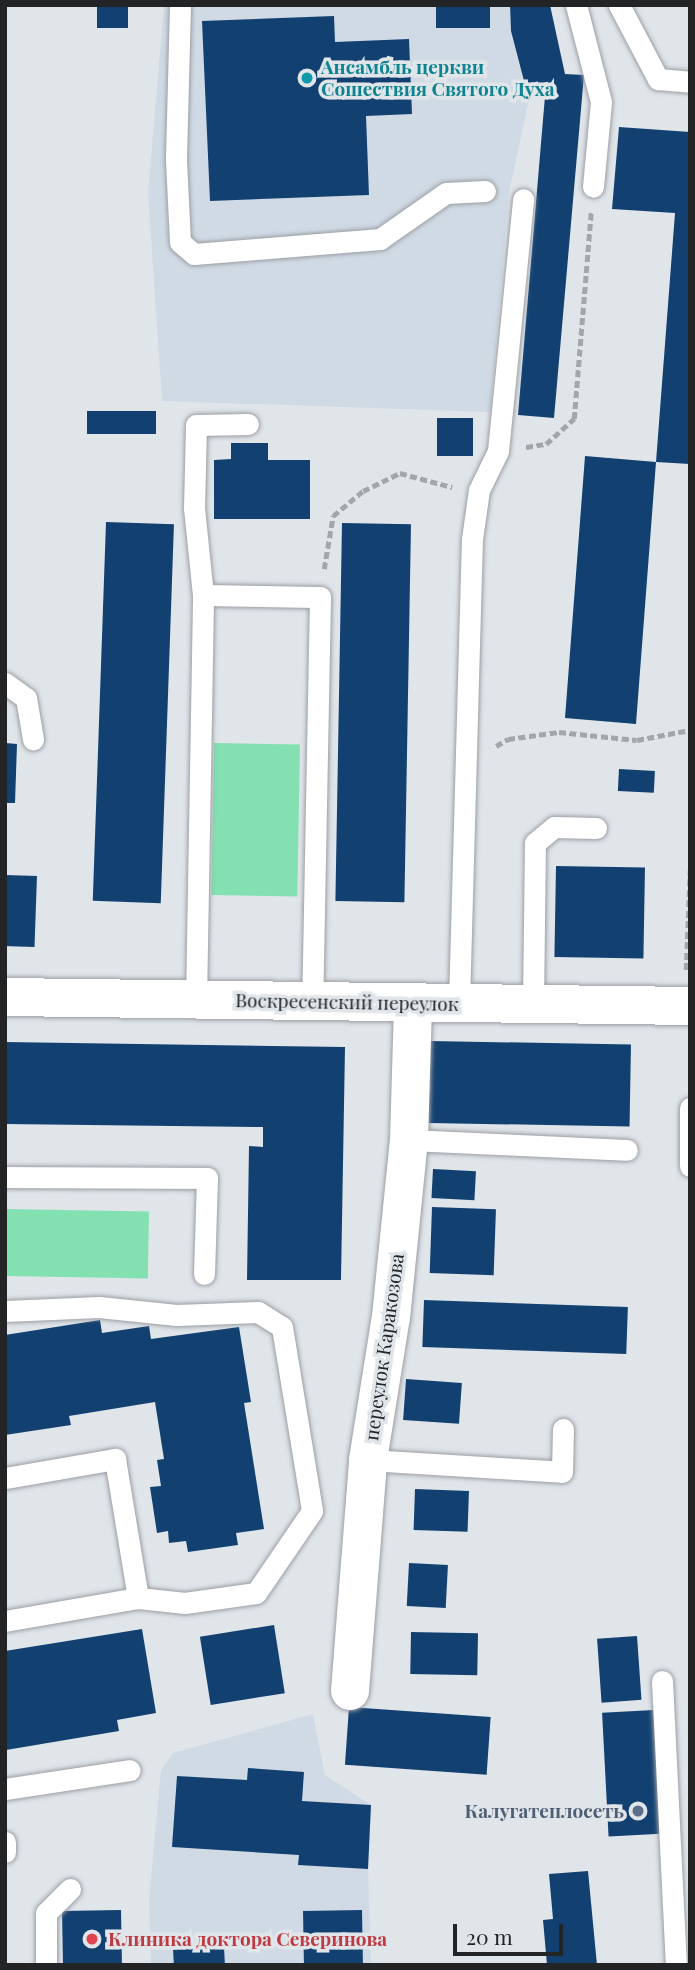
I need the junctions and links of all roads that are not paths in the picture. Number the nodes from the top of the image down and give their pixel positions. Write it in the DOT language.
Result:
graph roads {
  1 [pos="180,5"];
  2 [pos="576,5"];
  3 [pos="619,5"];
  4 [pos="690,82"];
  5 [pos="593,187"];
  6 [pos="485,191"];
  7 [pos="523,199"];
  8 [pos="248,424"];
  9 [pos="203,595"];
  10 [pos="5,682"];
  11 [pos="33,739"];
  12 [pos="596,828"];
  13 [pos="687,992"];
  14 [pos="5,997"];
  15 [pos="196,1001"];
  16 [pos="312,1002"];
  17 [pos="413,1003"];
  18 [pos="460,1003"];
  19 [pos="533,1004"];
  20 [pos="690,1108"];
  21 [pos="409,1140"];
  22 [pos="627,1150"];
  23 [pos="690,1166"];
  24 [pos="5,1177"];
  25 [pos="204,1274"];
  26 [pos="5,1311"];
  27 [pos="563,1429"];
  28 [pos="368,1460"];
  29 [pos="5,1478"];
  30 [pos="138,1598"];
  31 [pos="5,1621"];
  32 [pos="662,1681"];
  33 [pos="350,1691"];
  34 [pos="130,1770"];
  35 [pos="5,1789"];
  36 [pos="5,1842"];
  37 [pos="5,1853"];
  38 [pos="70,1889"];
  39 [pos="46,1965"];
  40 [pos="676,1965"];
  1 -- 6 [label="lane"];
  2 -- 5 [label="lane"];
  3 -- 4 [label="lane"];
  7 -- 18 [label="lane"];
  8 -- 9 [label="lane"];
  9 -- 15 [label="lane"];
  9 -- 16 [label="lane"];
  10 -- 11 [label="lane"];
  12 -- 19 [label="lane"];
  13 -- 19 [label="street, Воскресенский переулок"];
  14 -- 15 [label="street, Воскресенский переулок"];
  15 -- 16 [label="street, Воскресенский переулок"];
  16 -- 17 [label="street, Воскресенский переулок"];
  17 -- 18 [label="street, Воскресенский переулок"];
  17 -- 21 [label="street, переулок Каракозова"];
  18 -- 19 [label="street, Воскресенский переулок"];
  20 -- 23 [label="lane"];
  21 -- 22 [label="lane"];
  21 -- 28 [label="street, переулок Каракозова"];
  24 -- 25 [label="lane"];
  26 -- 30 [label="lane"];
  27 -- 28 [label="lane"];
  28 -- 33 [label="street, переулок Каракозова"];
  29 -- 30 [label="lane"];
  30 -- 31 [label="lane"];
  32 -- 40 [label="lane"];
  34 -- 35 [label="lane"];
  36 -- 37 [label="lane"];
  38 -- 39 [label="lane"];
}
